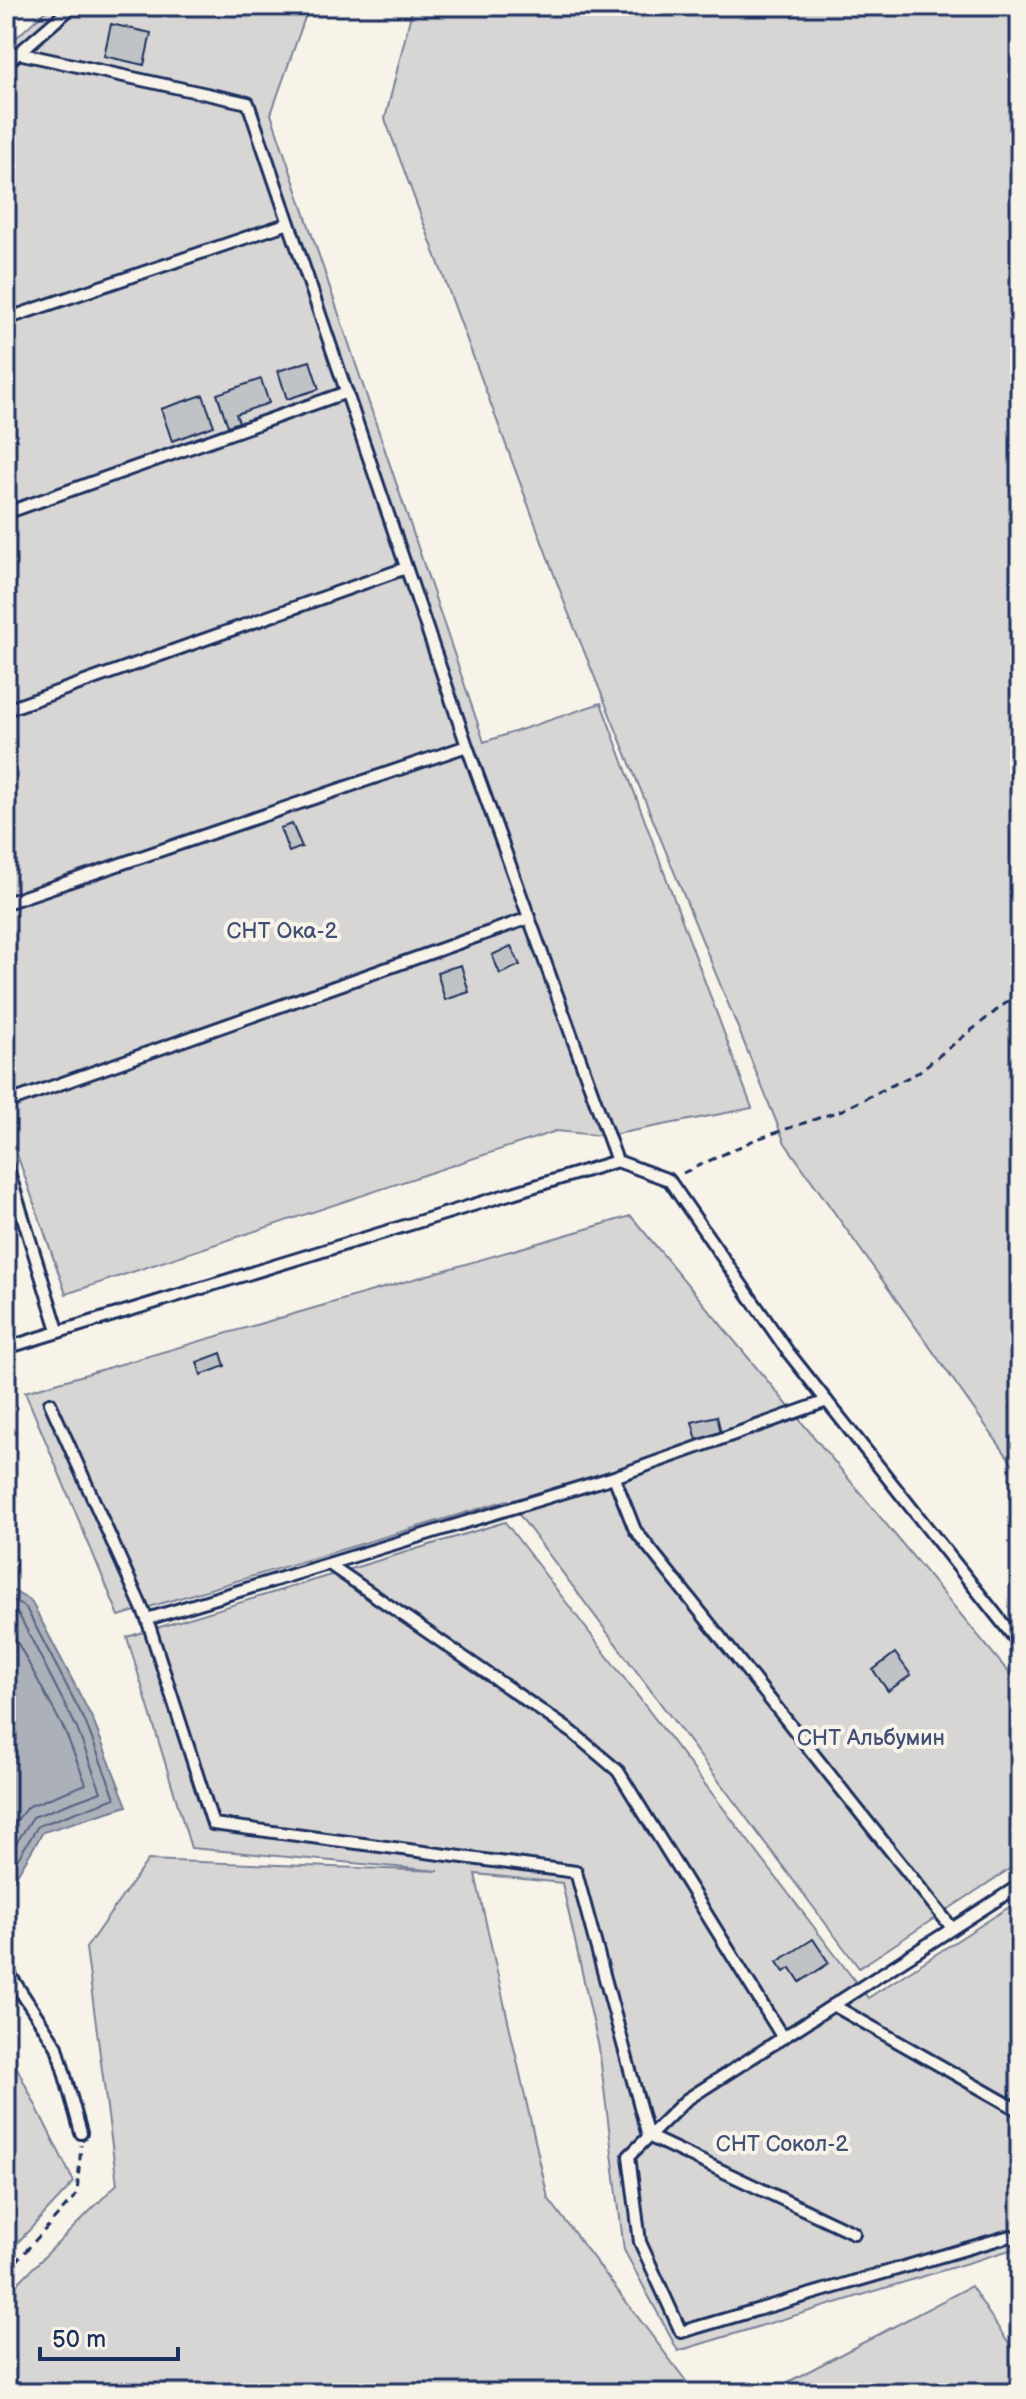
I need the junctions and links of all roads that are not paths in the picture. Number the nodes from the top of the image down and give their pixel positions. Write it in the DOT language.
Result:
graph roads {
  1 [pos="73,6"];
  2 [pos="18,53"];
  3 [pos="6,64"];
  4 [pos="289,223"];
  5 [pos="6,319"];
  6 [pos="347,392"];
  7 [pos="6,513"];
  8 [pos="406,568"];
  9 [pos="6,710"];
  10 [pos="467,746"];
  11 [pos="6,903"];
  12 [pos="529,918"];
  13 [pos="6,1103"];
  14 [pos="617,1161"];
  15 [pos="6,1163"];
  16 [pos="58,1330"];
  17 [pos="6,1348"];
  18 [pos="827,1401"];
  19 [pos="50,1403"];
  20 [pos="614,1477"];
  21 [pos="329,1564"];
  22 [pos="147,1619"];
  23 [pos="1020,1645"];
  24 [pos="1020,1885"];
  25 [pos="952,1928"];
  26 [pos="6,1969"];
  27 [pos="833,2005"];
  28 [pos="783,2038"];
  29 [pos="1020,2111"];
  30 [pos="81,2133"];
  31 [pos="648,2136"];
  32 [pos="854,2233"];
  33 [pos="1020,2242"];
  1 -- 2 [label="lane"];
  2 -- 3 [label="lane"];
  2 -- 4 [label="lane"];
  4 -- 5 [label="lane"];
  4 -- 6 [label="lane"];
  6 -- 7 [label="lane"];
  6 -- 8 [label="lane"];
  8 -- 9 [label="lane"];
  8 -- 10 [label="lane"];
  10 -- 11 [label="lane"];
  10 -- 12 [label="lane"];
  12 -- 13 [label="lane"];
  12 -- 14 [label="lane"];
  14 -- 16 [label="lane"];
  14 -- 18 [label="lane"];
  15 -- 16 [label="lane"];
  16 -- 17 [label="lane"];
  18 -- 20 [label="lane"];
  18 -- 23 [label="lane"];
  19 -- 22 [label="lane"];
  20 -- 21 [label="lane"];
  20 -- 25 [label="lane"];
  21 -- 22 [label="lane"];
  21 -- 28 [label="lane"];
  22 -- 31 [label="lane"];
  24 -- 25 [label="lane"];
  25 -- 27 [label="lane"];
  26 -- 30 [label="lane"];
  27 -- 28 [label="lane"];
  27 -- 29 [label="lane"];
  28 -- 31 [label="lane"];
  31 -- 32 [label="lane"];
  31 -- 33 [label="lane"];
}
